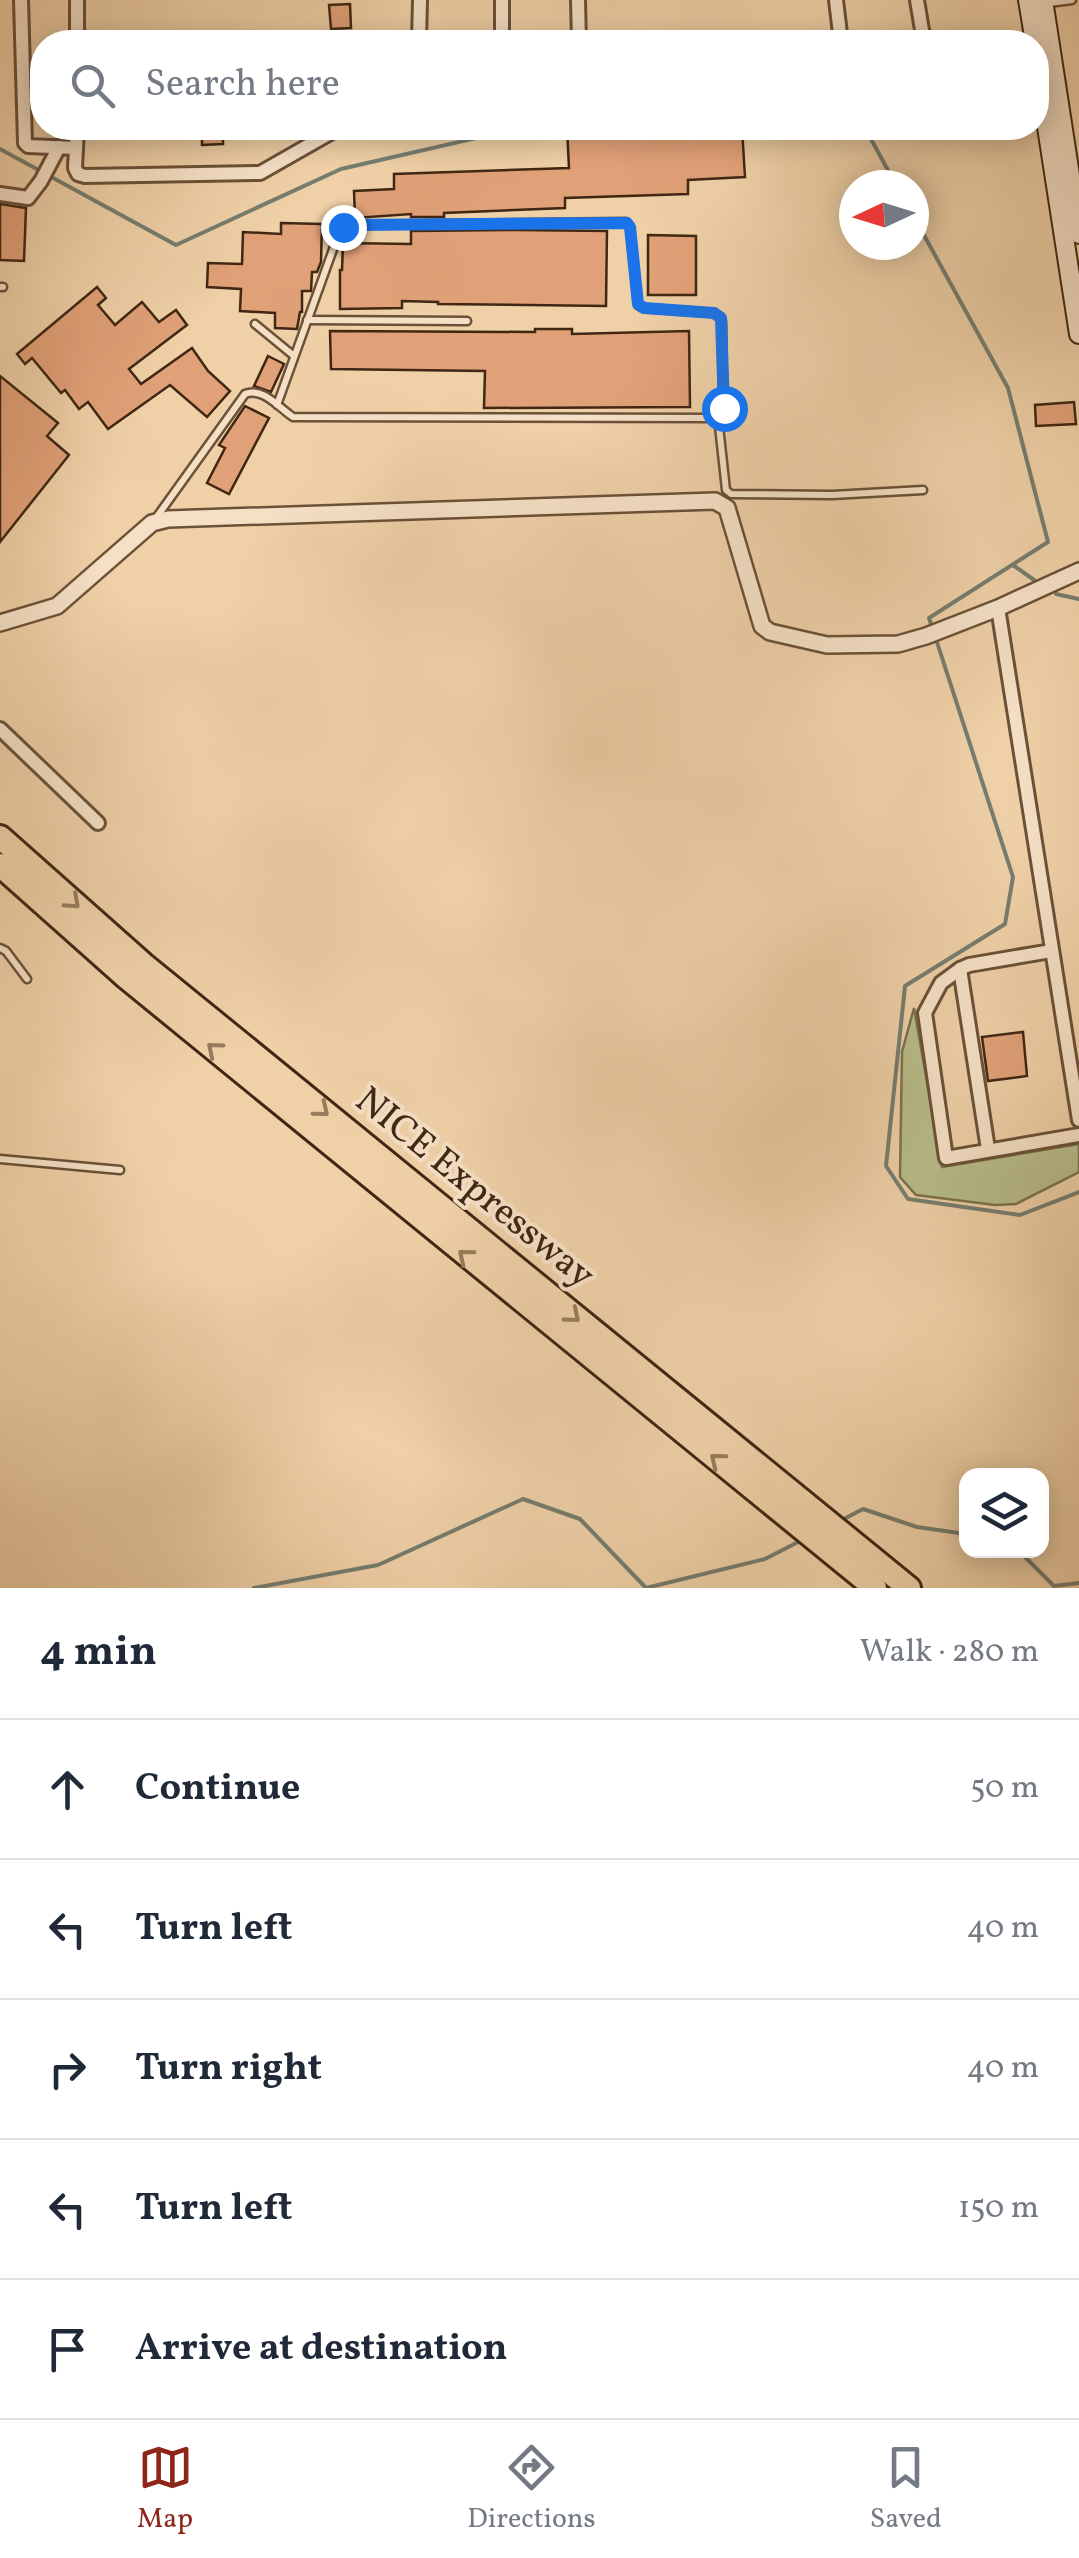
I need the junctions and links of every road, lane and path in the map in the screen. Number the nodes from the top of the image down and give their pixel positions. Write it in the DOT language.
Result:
graph roads {
  1 [pos="21,0"];
  2 [pos="76,0"];
  3 [pos="420,0"];
  4 [pos="502,0"];
  5 [pos="578,0"];
  6 [pos="836,0"];
  7 [pos="917,0"];
  8 [pos="1072,0"];
  9 [pos="1036,2"];
  10 [pos="77,30"];
  11 [pos="419,30"];
  12 [pos="502,30"];
  13 [pos="579,30"];
  14 [pos="840,30"];
  15 [pos="922,30"];
  16 [pos="1035,30"];
  17 [pos="1038,30"];
  18 [pos="1049,100"];
  19 [pos="1049,123"];
  20 [pos="76,140"];
  21 [pos="318,140"];
  22 [pos="59,147"];
  23 [pos="76,148"];
  24 [pos="0,194"];
  25 [pos="1079,234"];
  26 [pos="307,320"];
  27 [pos="467,321"];
  28 [pos="255,324"];
  29 [pos="1079,334"];
  30 [pos="294,356"];
  31 [pos="277,405"];
  32 [pos="718,418"];
  33 [pos="923,490"];
  34 [pos="152,523"];
  35 [pos="1079,571"];
  36 [pos="998,608"];
  37 [pos="0,623"];
  38 [pos="0,730"];
  39 [pos="98,824"];
  40 [pos="0,837"];
  41 [pos="0,866"];
  42 [pos="0,948"];
  43 [pos="1051,951"];
  44 [pos="960,969"];
  45 [pos="26,978"];
  46 [pos="1079,1120"];
  47 [pos="1079,1136"];
  48 [pos="988,1149"];
  49 [pos="0,1159"];
  50 [pos="120,1170"];
  51 [pos="801,1514"];
  52 [pos="875,1588"];
  53 [pos="908,1588"];
  1 -- 22 [label="street"];
  2 -- 10 [label="street"];
  3 -- 11 [label="street"];
  4 -- 12 [label="street"];
  5 -- 13 [label="street"];
  6 -- 14 [label="street"];
  7 -- 15 [label="street"];
  8 -- 9 [label="lane"];
  9 -- 16 [label="main road"];
  9 -- 17 [label="main road"];
  18 -- 25 [label="main road"];
  19 -- 29 [label="main road"];
  20 -- 23 [label="street"];
  21 -- 23 [label="street"];
  22 -- 23 [label="street"];
  22 -- 24 [label="street"];
  26 -- 27 [label="lane"];
  26 -- 30 [label="lane"];
  26 -- 32 [label="lane"];
  28 -- 30 [label="lane"];
  30 -- 31 [label="lane"];
  31 -- 32 [label="lane"];
  31 -- 34 [label="lane"];
  32 -- 33 [label="lane"];
  34 -- 36 [label="street"];
  34 -- 37 [label="street"];
  35 -- 36 [label="street"];
  36 -- 43 [label="street"];
  38 -- 39 [label="street"];
  40 -- 51 [label="highway, NICE Expressway, one-way"];
  51 -- 41 [label="highway, NICE Expressway, one-way"];
  42 -- 45 [label="lane"];
  43 -- 44 [label="street"];
  43 -- 46 [label="street"];
  44 -- 48 [label="street"];
  44 -- 48 [label="street"];
  47 -- 48 [label="street"];
  49 -- 50 [label="lane"];
  51 -- 52 [label="highway, NICE Expressway"];
  51 -- 53 [label="highway, NICE Expressway"];
}
